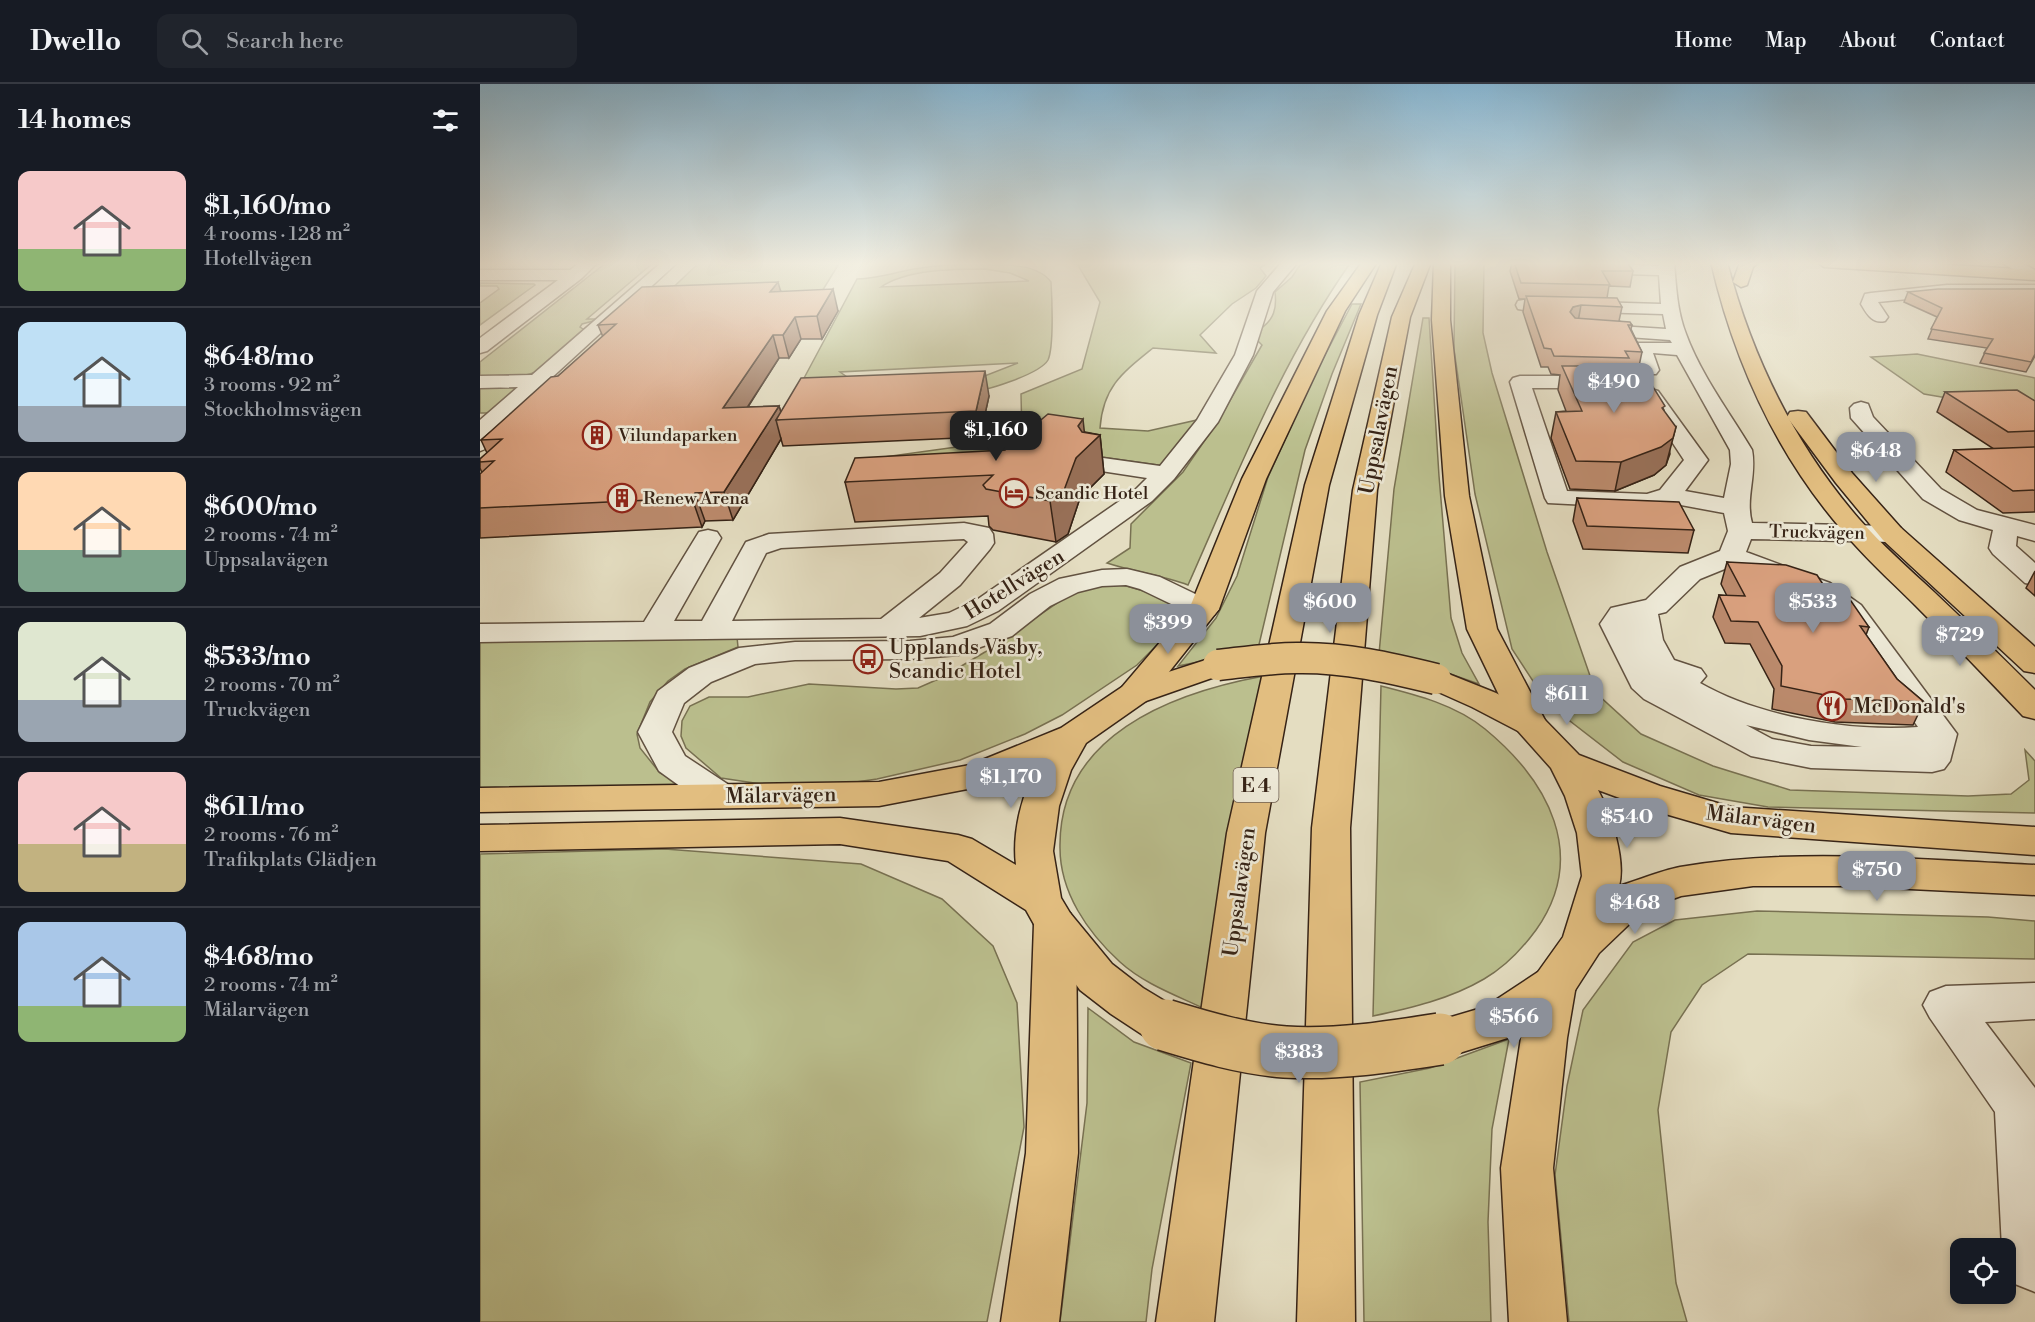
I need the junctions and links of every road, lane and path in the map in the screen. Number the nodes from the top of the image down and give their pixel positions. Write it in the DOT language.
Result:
graph roads {
  1 [pos="515,320"];
  2 [pos="606,320"];
  3 [pos="1256,320"];
  4 [pos="1332,320"];
  5 [pos="1367,320"];
  6 [pos="1400,320"];
  7 [pos="1441,320"];
  8 [pos="1624,320"];
  9 [pos="1636,320"];
  10 [pos="1673,320"];
  11 [pos="1734,320"];
  12 [pos="1752,320"];
  13 [pos="1578,329"];
  14 [pos="1680,342"];
  15 [pos="480,346"];
  16 [pos="1634,379"];
  17 [pos="537,381"];
  18 [pos="480,382"];
  19 [pos="1861,408"];
  20 [pos="480,444"];
  21 [pos="1096,464"];
  22 [pos="1166,474"];
  23 [pos="1669,495"];
  24 [pos="2006,527"];
  25 [pos="1736,532"];
  26 [pos="1858,533"];
  27 [pos="2035,533"];
  28 [pos="1892,534"];
  29 [pos="708,538"];
  30 [pos="2035,577"];
  31 [pos="1204,609"];
  32 [pos="1643,609"];
  33 [pos="889,627"];
  34 [pos="713,629"];
  35 [pos="654,630"];
  36 [pos="480,633"];
  37 [pos="2035,664"];
  38 [pos="1134,694"];
  39 [pos="2035,709"];
  40 [pos="1530,724"];
  41 [pos="1940,734"];
  42 [pos="1073,736"];
  43 [pos="1566,763"];
  44 [pos="719,796"];
  45 [pos="480,800"];
  46 [pos="1936,834"];
  47 [pos="2035,834"];
  48 [pos="480,838"];
  49 [pos="2035,841"];
  50 [pos="2024,881"];
  51 [pos="1048,912"];
  52 [pos="1582,942"];
  53 [pos="1554,985"];
  54 [pos="2035,1001"];
  55 [pos="2035,1264"];
  56 [pos="1030,1322"];
  57 [pos="1185,1322"];
  58 [pos="1326,1322"];
  59 [pos="1538,1322"];
  1 -- 15 [label="street"];
  2 -- 17 [label="street"];
  3 -- 22 [label="street, Hotellvägen"];
  4 -- 31 [label="main road"];
  5 -- 57 [label="main road, Uppsalavägen / E 4"];
  6 -- 58 [label="main road, Uppsalavägen"];
  7 -- 40 [label="main road"];
  8 -- 13 [label="street"];
  9 -- 14 [label="street"];
  10 -- 14 [label="street"];
  11 -- 26 [label="main road"];
  12 -- 28 [label="main road"];
  14 -- 16 [label="street"];
  14 -- 25 [label="street"];
  16 -- 23 [label="street"];
  16 -- 23 [label="street"];
  17 -- 18 [label="street"];
  17 -- 20 [label="street"];
  19 -- 24 [label="street"];
  21 -- 22 [label="street"];
  22 -- 33 [label="street, Hotellvägen"];
  23 -- 25 [label="street"];
  24 -- 27 [label="street"];
  24 -- 30 [label="street"];
  25 -- 26 [label="street, Truckvägen"];
  25 -- 32 [label="street"];
  25 -- 41 [label="street"];
  26 -- 28 [label="street, Truckvägen"];
  26 -- 39 [label="main road"];
  28 -- 37 [label="main road"];
  29 -- 35 [label="street"];
  31 -- 38 [label="main road"];
  31 -- 44 [label="street"];
  32 -- 41 [label="street"];
  32 -- 41 [label="street"];
  33 -- 34 [label="street, Hotellvägen"];
  33 -- 34 [label="street"];
  34 -- 35 [label="street, Hotellvägen"];
  35 -- 36 [label="street, Hotellvägen"];
  38 -- 40 [label="main road, bridge"];
  38 -- 42 [label="main road"];
  40 -- 43 [label="main road"];
  42 -- 44 [label="main road, Mälarvägen"];
  42 -- 51 [label="main road"];
  43 -- 46 [label="main road, Mälarvägen"];
  43 -- 52 [label="main road"];
  44 -- 45 [label="main road, Mälarvägen"];
  46 -- 47 [label="main road"];
  46 -- 49 [label="main road, Mälarvägen"];
  48 -- 51 [label="main road, Mälarvägen"];
  50 -- 52 [label="main road"];
  51 -- 53 [label="main road, bridge"];
  51 -- 56 [label="main road"];
  52 -- 53 [label="main road"];
  53 -- 59 [label="main road"];
  54 -- 55 [label="street"];
}
